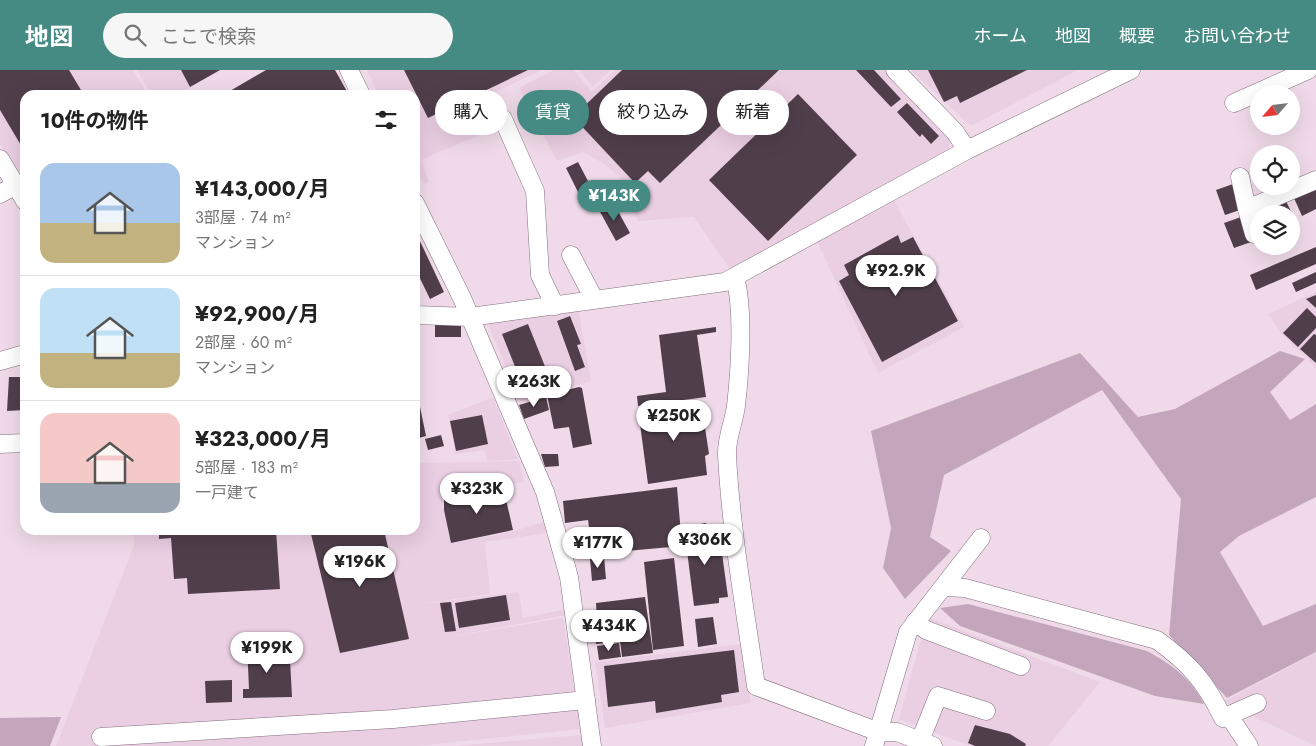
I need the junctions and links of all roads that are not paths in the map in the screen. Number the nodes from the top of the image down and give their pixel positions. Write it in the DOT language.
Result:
graph roads {
  1 [pos="349,70"];
  2 [pos="895,70"];
  3 [pos="1131,70"];
  4 [pos="1308,70"];
  5 [pos="359,90"];
  6 [pos="1234,103"];
  7 [pos="507,128"];
  8 [pos="967,150"];
  9 [pos="0,159"];
  10 [pos="1240,177"];
  11 [pos="1316,180"];
  12 [pos="16,185"];
  13 [pos="20,192"];
  14 [pos="0,194"];
  15 [pos="1247,210"];
  16 [pos="420,213"];
  17 [pos="1250,220"];
  18 [pos="571,255"];
  19 [pos="735,277"];
  20 [pos="594,299"];
  21 [pos="555,306"];
  22 [pos="420,315"];
  23 [pos="470,317"];
  24 [pos="20,355"];
  25 [pos="0,361"];
  26 [pos="20,443"];
  27 [pos="0,444"];
  28 [pos="982,538"];
  29 [pos="943,587"];
  30 [pos="915,622"];
  31 [pos="1021,666"];
  32 [pos="586,700"];
  33 [pos="1257,703"];
  34 [pos="986,712"];
  35 [pos="1229,716"];
  36 [pos="101,737"];
  37 [pos="877,739"];
  38 [pos="926,743"];
  39 [pos="592,746"];
  40 [pos="1248,746"];
  1 -- 5 [label="street"];
  2 -- 8 [label="street"];
  3 -- 8 [label="street"];
  4 -- 6 [label="street"];
  7 -- 21 [label="street"];
  8 -- 19 [label="street"];
  9 -- 12 [label="street"];
  10 -- 15 [label="street"];
  11 -- 15 [label="street"];
  12 -- 13 [label="street"];
  12 -- 14 [label="street"];
  15 -- 17 [label="street"];
  16 -- 23 [label="street"];
  18 -- 20 [label="street"];
  19 -- 20 [label="street"];
  19 -- 37 [label="street"];
  20 -- 21 [label="street"];
  21 -- 23 [label="street"];
  22 -- 23 [label="street"];
  23 -- 32 [label="street"];
  24 -- 25 [label="street"];
  26 -- 27 [label="street"];
  28 -- 29 [label="street"];
  29 -- 30 [label="street"];
  29 -- 35 [label="street"];
  30 -- 31 [label="street"];
  30 -- 37 [label="street"];
  32 -- 36 [label="street"];
  32 -- 39 [label="street"];
  33 -- 35 [label="street"];
  34 -- 38 [label="street"];
  35 -- 40 [label="street"];
  37 -- 38 [label="street"];
}
